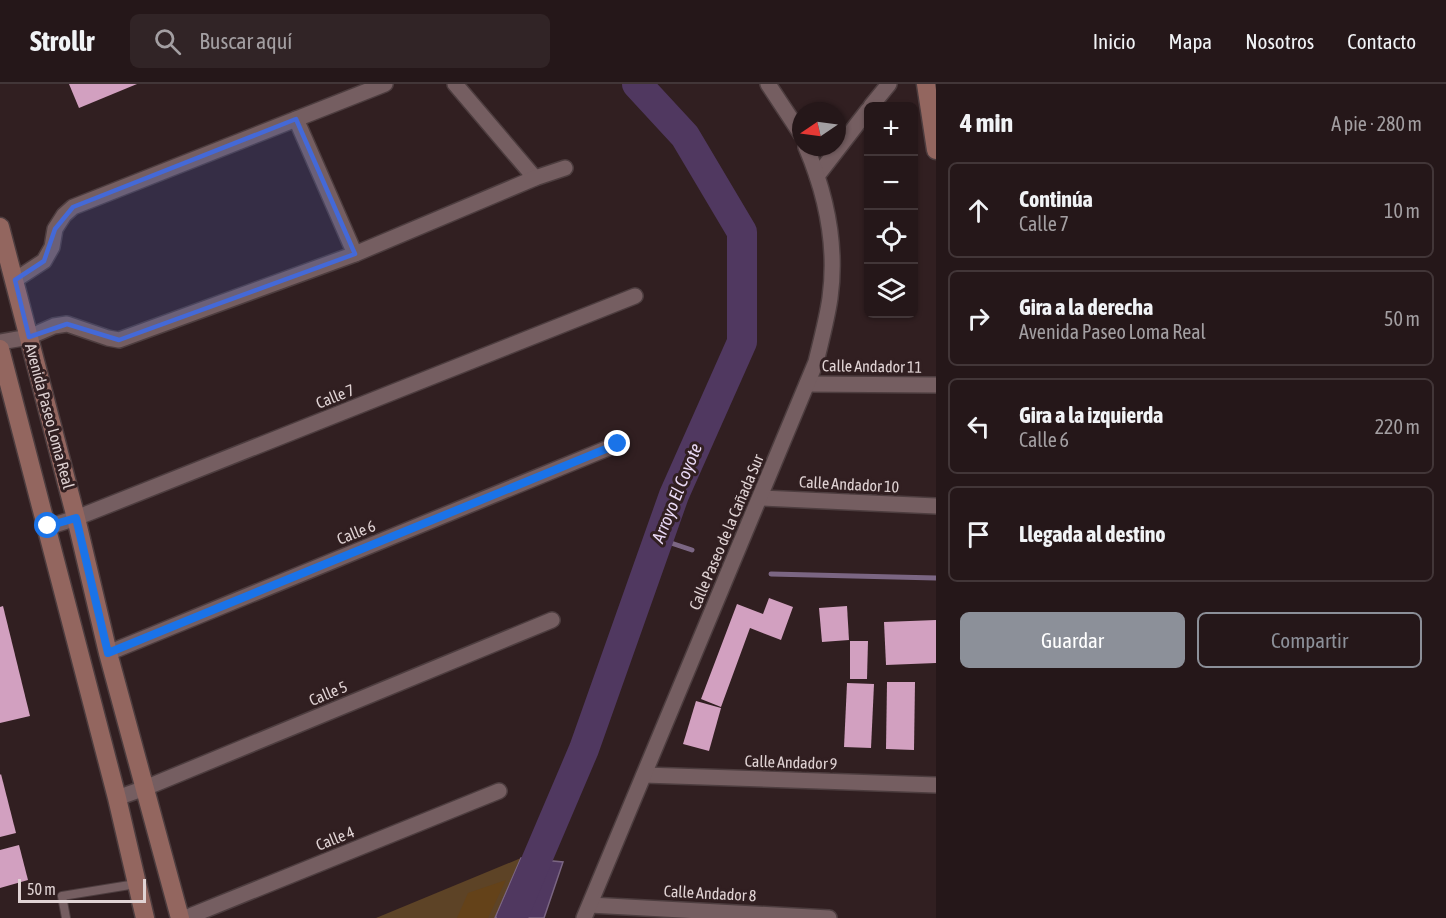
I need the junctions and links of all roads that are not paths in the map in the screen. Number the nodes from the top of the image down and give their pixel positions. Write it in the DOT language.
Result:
graph roads {
  1 [pos="385,84"];
  2 [pos="454,84"];
  3 [pos="768,84"];
  4 [pos="889,84"];
  5 [pos="926,84"];
  6 [pos="874,102"];
  7 [pos="864,115"];
  8 [pos="296,119"];
  9 [pos="792,120"];
  10 [pos="936,150"];
  11 [pos="809,156"];
  12 [pos="565,168"];
  13 [pos="817,176"];
  14 [pos="535,178"];
  15 [pos="0,227"];
  16 [pos="355,254"];
  17 [pos="15,280"];
  18 [pos="635,296"];
  19 [pos="29,337"];
  20 [pos="0,342"];
  21 [pos="0,349"];
  22 [pos="807,384"];
  23 [pos="936,385"];
  24 [pos="618,444"];
  25 [pos="760,498"];
  26 [pos="936,506"];
  27 [pos="76,518"];
  28 [pos="48,526"];
  29 [pos="552,620"];
  30 [pos="108,653"];
  31 [pos="644,775"];
  32 [pos="936,785"];
  33 [pos="145,788"];
  34 [pos="499,791"];
  35 [pos="117,798"];
  36 [pos="137,884"];
  37 [pos="587,911"];
  38 [pos="66,918"];
  39 [pos="145,918"];
  40 [pos="180,918"];
  41 [pos="185,918"];
  42 [pos="829,918"];
  1 -- 8 [label="street"];
  2 -- 14 [label="street"];
  3 -- 9 [label="street"];
  4 -- 6 [label="street"];
  5 -- 10 [label="street"];
  7 -- 13 [label="street"];
  8 -- 16 [label="street"];
  8 -- 17 [label="street"];
  11 -- 13 [label="street, Calle Paseo de la Cañada Sur"];
  12 -- 14 [label="street"];
  13 -- 22 [label="street, Calle Paseo de la Cañada Sur"];
  14 -- 16 [label="street"];
  15 -- 17 [label="street, Avenida Paseo Loma Real"];
  16 -- 19 [label="street"];
  17 -- 19 [label="street, Avenida Paseo Loma Real"];
  18 -- 27 [label="street, Calle 7"];
  19 -- 20 [label="street"];
  19 -- 27 [label="street, Avenida Paseo Loma Real"];
  21 -- 28 [label="street, Avenida Paseo Loma Real"];
  22 -- 23 [label="street, Calle Andador 11"];
  22 -- 25 [label="street, Calle Paseo de la Cañada Sur"];
  24 -- 30 [label="street, Calle 6"];
  25 -- 26 [label="street, Calle Andador 10"];
  25 -- 31 [label="street, Calle Paseo de la Cañada Sur"];
  27 -- 28 [label="street, Calle 7"];
  27 -- 30 [label="street, Avenida Paseo Loma Real"];
  28 -- 35 [label="street, Avenida Paseo Loma Real"];
  29 -- 33 [label="street, Calle 5"];
  30 -- 33 [label="street, Avenida Paseo Loma Real"];
  31 -- 32 [label="street, Calle Andador 9"];
  31 -- 37 [label="street, Calle Paseo de la Cañada Sur"];
  33 -- 35 [label="street, Calle 5"];
  33 -- 40 [label="street, Avenida Paseo Loma Real"];
  34 -- 41 [label="street, Calle 4"];
  35 -- 36 [label="street, Avenida Paseo Loma Real"];
  36 -- 38 [label="lane"];
  36 -- 39 [label="street, Avenida Paseo Loma Real"];
  37 -- 42 [label="street, Calle Andador 8"];
}
